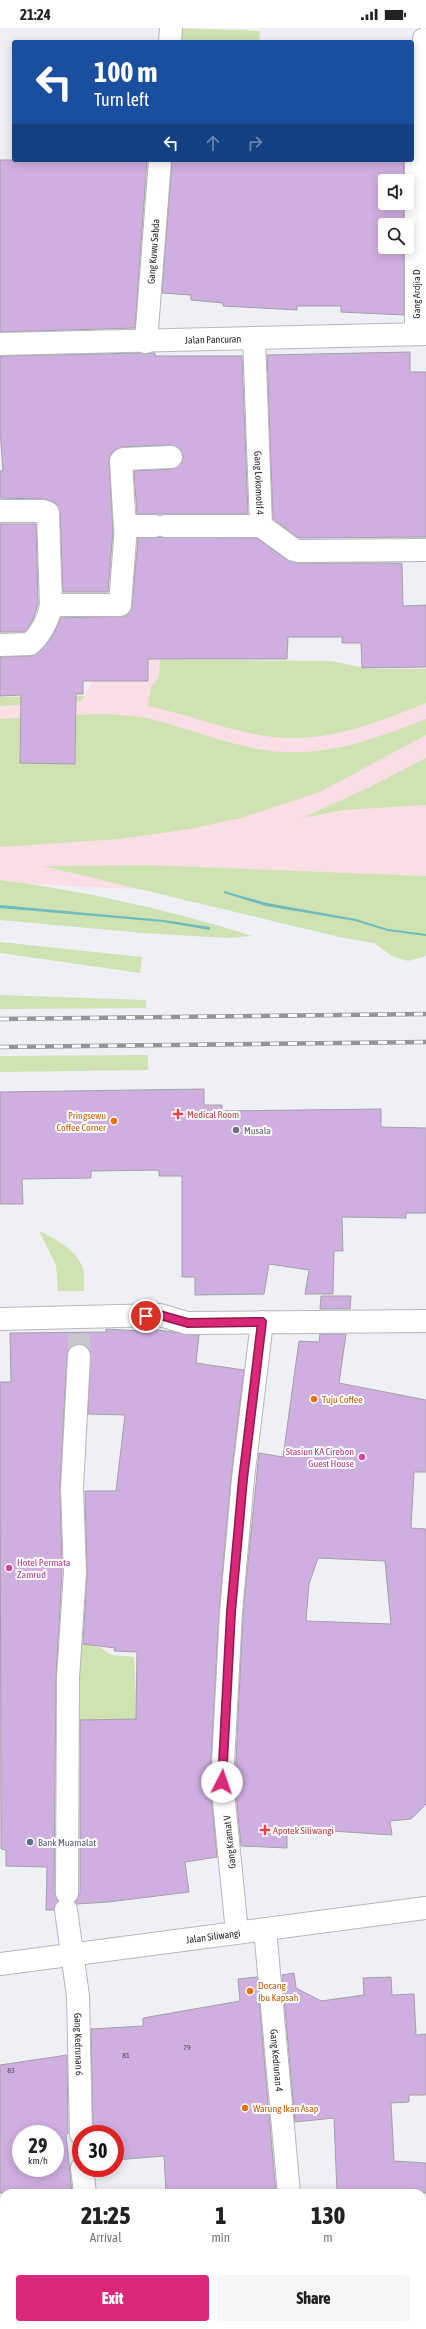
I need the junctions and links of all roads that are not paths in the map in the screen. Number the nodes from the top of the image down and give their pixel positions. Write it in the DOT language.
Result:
graph roads {
  1 [pos="171,28"];
  2 [pos="424,39"];
  3 [pos="170,40"];
  4 [pos="414,100"];
  5 [pos="160,162"];
  6 [pos="421,334"];
  7 [pos="254,338"];
  8 [pos="146,342"];
  9 [pos="0,344"];
  10 [pos="171,458"];
  11 [pos="0,511"];
  12 [pos="261,526"];
  13 [pos="125,529"];
  14 [pos="426,550"];
  15 [pos="51,604"];
  16 [pos="0,645"];
  17 [pos="0,1319"];
  18 [pos="426,1321"];
  19 [pos="262,1322"];
  20 [pos="79,1356"];
  21 [pos="426,1908"];
  22 [pos="265,1929"];
  23 [pos="237,1932"];
  24 [pos="72,1954"];
  25 [pos="0,1964"];
  26 [pos="82,2125"];
  27 [pos="83,2177"];
  28 [pos="85,2189"];
  29 [pos="290,2189"];
  1 -- 3 [label="street"];
  2 -- 4 [label="street, Gang Ardjia D"];
  4 -- 6 [label="street, Gang Ardjia D"];
  5 -- 8 [label="street, Gang Kuwu Sabda"];
  6 -- 7 [label="street, Jalan Pancuran"];
  7 -- 8 [label="street, Jalan Pancuran"];
  7 -- 12 [label="street, Gang Lokomotif 4"];
  8 -- 9 [label="street, Jalan Pancuran"];
  10 -- 13 [label="street"];
  11 -- 15 [label="street"];
  12 -- 13 [label="street"];
  12 -- 14 [label="street, Gang Lokomotif 4"];
  13 -- 15 [label="street"];
  15 -- 16 [label="street"];
  17 -- 19 [label="street"];
  18 -- 19 [label="street"];
  19 -- 23 [label="street, Gang Kramat V"];
  20 -- 24 [label="street, Gang Kedrunan 6"];
  21 -- 22 [label="street, Jalan Siliwangi"];
  22 -- 23 [label="street, Jalan Siliwangi"];
  22 -- 29 [label="street, Gang Kedrunan 4"];
  23 -- 24 [label="street, Jalan Siliwangi"];
  24 -- 25 [label="street, Jalan Siliwangi"];
  24 -- 26 [label="street, Gang Kedrunan 6"];
  27 -- 28 [label="street"];
}
